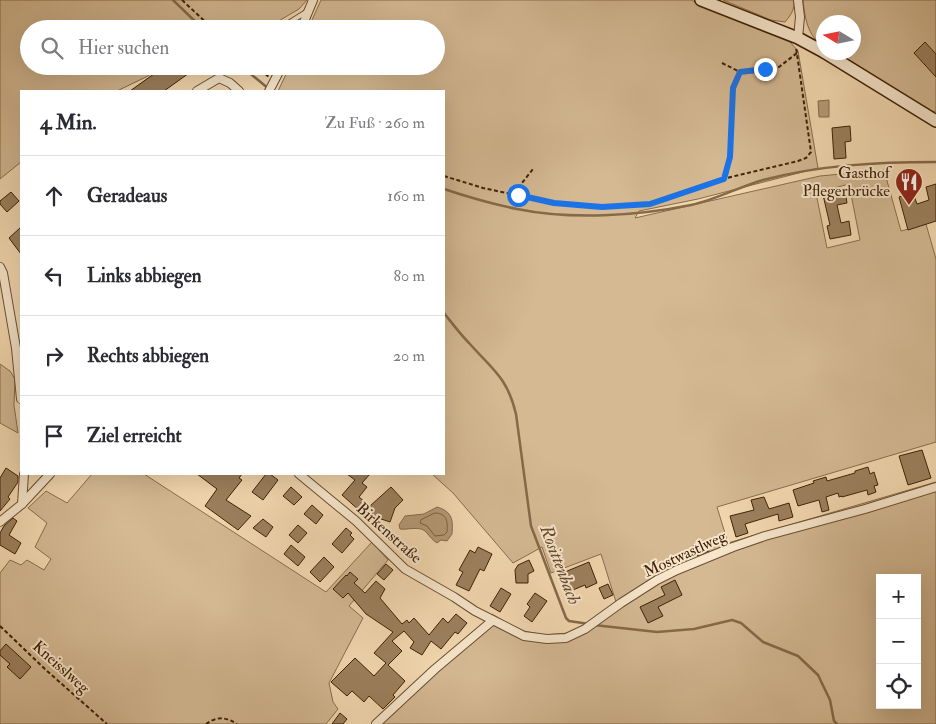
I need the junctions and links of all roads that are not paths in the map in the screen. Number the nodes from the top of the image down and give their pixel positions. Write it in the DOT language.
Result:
graph roads {
  1 [pos="313,0"];
  2 [pos="701,0"];
  3 [pos="798,0"];
  4 [pos="308,11"];
  5 [pos="294,20"];
  6 [pos="304,20"];
  7 [pos="797,43"];
  8 [pos="816,49"];
  9 [pos="837,60"];
  10 [pos="199,90"];
  11 [pos="238,90"];
  12 [pos="935,118"];
  13 [pos="0,267"];
  14 [pos="20,388"];
  15 [pos="24,475"];
  16 [pos="49,475"];
  17 [pos="300,475"];
  18 [pos="936,487"];
  19 [pos="22,504"];
  20 [pos="0,522"];
  21 [pos="492,621"];
  22 [pos="376,724"];
  1 -- 4 [label="street"];
  2 -- 7 [label="main road"];
  3 -- 7 [label="street"];
  4 -- 5 [label="lane"];
  4 -- 6 [label="street"];
  7 -- 8 [label="main road"];
  9 -- 12 [label="main road"];
  10 -- 11 [label="street"];
  13 -- 14 [label="street"];
  15 -- 19 [label="street"];
  16 -- 19 [label="street"];
  17 -- 21 [label="street, Birkenstraße"];
  18 -- 21 [label="street, Mostwastlweg"];
  19 -- 20 [label="street"];
  21 -- 22 [label="street"];
}
